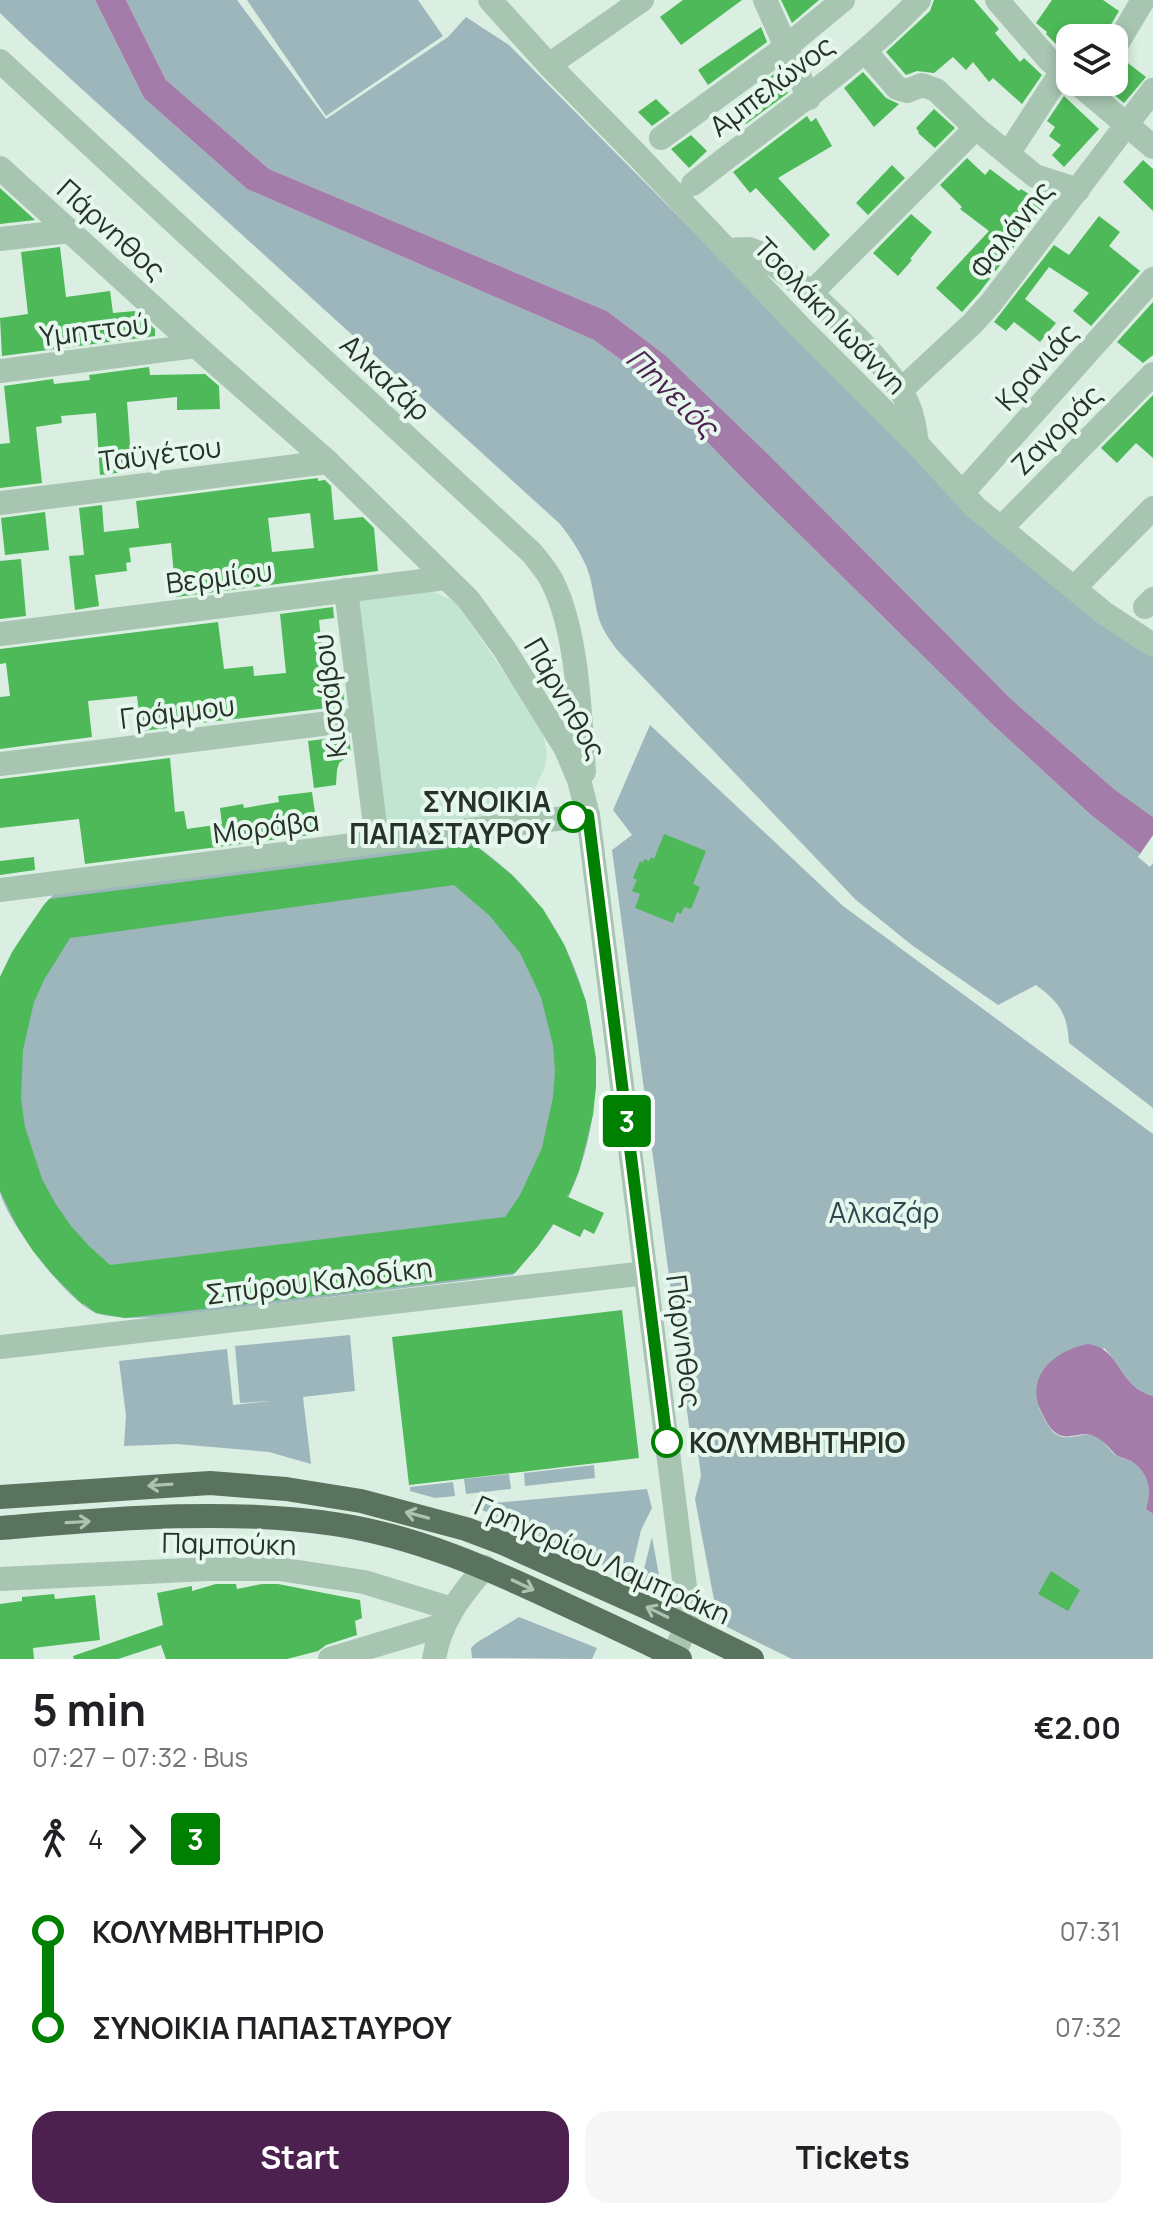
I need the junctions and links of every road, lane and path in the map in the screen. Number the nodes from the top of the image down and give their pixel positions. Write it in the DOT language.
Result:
graph roads {
  1 [pos="490,0"];
  2 [pos="642,0"];
  3 [pos="765,0"];
  4 [pos="843,0"];
  5 [pos="919,0"];
  6 [pos="997,0"];
  7 [pos="1143,0"];
  8 [pos="1128,25"];
  9 [pos="786,47"];
  10 [pos="865,51"];
  11 [pos="0,61"];
  12 [pos="1056,63"];
  13 [pos="549,65"];
  14 [pos="1153,90"];
  15 [pos="1064,96"];
  16 [pos="1095,96"];
  17 [pos="809,98"];
  18 [pos="1127,125"];
  19 [pos="976,128"];
  20 [pos="661,138"];
  21 [pos="1153,147"];
  22 [pos="1008,154"];
  23 [pos="0,168"];
  24 [pos="693,184"];
  25 [pos="1078,190"];
  26 [pos="70,231"];
  27 [pos="0,239"];
  28 [pos="726,250"];
  29 [pos="1153,279"];
  30 [pos="811,293"];
  31 [pos="196,346"];
  32 [pos="0,371"];
  33 [pos="1153,374"];
  34 [pos="901,390"];
  35 [pos="917,444"];
  36 [pos="328,462"];
  37 [pos="963,492"];
  38 [pos="0,503"];
  39 [pos="1153,508"];
  40 [pos="1002,527"];
  41 [pos="446,578"];
  42 [pos="1074,588"];
  43 [pos="346,590"];
  44 [pos="0,634"];
  45 [pos="1153,645"];
  46 [pos="362,719"];
  47 [pos="0,764"];
  48 [pos="588,815"];
  49 [pos="377,842"];
  50 [pos="0,890"];
  51 [pos="646,1273"];
  52 [pos="0,1347"];
  53 [pos="0,1497"];
  54 [pos="0,1528"];
  55 [pos="485,1567"];
  56 [pos="0,1579"];
  57 [pos="448,1617"];
  58 [pos="687,1619"];
  59 [pos="676,1657"];
  60 [pos="330,1659"];
  61 [pos="434,1659"];
  62 [pos="752,1659"];
  1 -- 13 [label="street, Τσολάκη Ιωάννη"];
  2 -- 13 [label="street"];
  3 -- 9 [label="street"];
  4 -- 9 [label="street"];
  5 -- 10 [label="street, Αμπελώνος"];
  6 -- 12 [label="street"];
  7 -- 8 [label="street"];
  9 -- 17 [label="street"];
  9 -- 20 [label="street"];
  10 -- 17 [label="street, Αμπελώνος"];
  10 -- 19 [label="street"];
  11 -- 48 [label="street, Αλκαζάρ"];
  13 -- 28 [label="street, Τσολάκη Ιωάννη"];
  14 -- 18 [label="street, Φαλάνης"];
  15 -- 22 [label="street"];
  16 -- 18 [label="street"];
  17 -- 24 [label="street, Αμπελώνος"];
  18 -- 21 [label="street"];
  18 -- 25 [label="street, Φαλάνης"];
  19 -- 22 [label="street"];
  19 -- 30 [label="street"];
  22 -- 25 [label="street"];
  23 -- 26 [label="street, Πάρνηθος"];
  25 -- 34 [label="street, Φαλάνης"];
  26 -- 27 [label="street"];
  26 -- 31 [label="street, Πάρνηθος"];
  28 -- 30 [label="street"];
  28 -- 35 [label="street, Τσολάκη Ιωάννη"];
  29 -- 37 [label="street, Κρανιάς"];
  30 -- 34 [label="street"];
  31 -- 32 [label="street, Υμηττού"];
  31 -- 36 [label="street, Πάρνηθος"];
  33 -- 40 [label="street, Ζαγοράς"];
  34 -- 35 [label="street"];
  35 -- 37 [label="street, Τσολάκη Ιωάννη"];
  36 -- 38 [label="street, Ταϋγέτου"];
  36 -- 41 [label="street, Πάρνηθος"];
  37 -- 40 [label="street, Τσολάκη Ιωάννη"];
  39 -- 42 [label="street"];
  40 -- 42 [label="street, Τσολάκη Ιωάννη"];
  41 -- 43 [label="street, Βερμίου"];
  41 -- 48 [label="street, Πάρνηθος"];
  42 -- 45 [label="street, Τσολάκη Ιωάννη"];
  43 -- 44 [label="street, Βερμίου"];
  43 -- 46 [label="street, Κισσάβου"];
  46 -- 47 [label="street, Γράμμου"];
  46 -- 49 [label="street, Κισσάβου"];
  48 -- 49 [label="street, Μοράβα"];
  48 -- 51 [label="street, Πάρνηθος"];
  49 -- 50 [label="street, Μοράβα"];
  51 -- 52 [label="street, Σπύρου Καλοδίκη"];
  51 -- 58 [label="street, Πάρνηθος"];
  58 -- 53 [label="main road, Γρηγορίου Λαμπράκη, one-way"];
  54 -- 55 [label="main road, Γρηγορίου Λαμπράκη, one-way"];
  55 -- 57 [label="street"];
  55 -- 59 [label="main road, Γρηγορίου Λαμπράκη, one-way"];
  56 -- 57 [label="street, Παμπούκη"];
  57 -- 60 [label="street"];
  57 -- 61 [label="street"];
  58 -- 59 [label="street"];
  58 -- 62 [label="main road, Γρηγορίου Λαμπράκη"];
}
